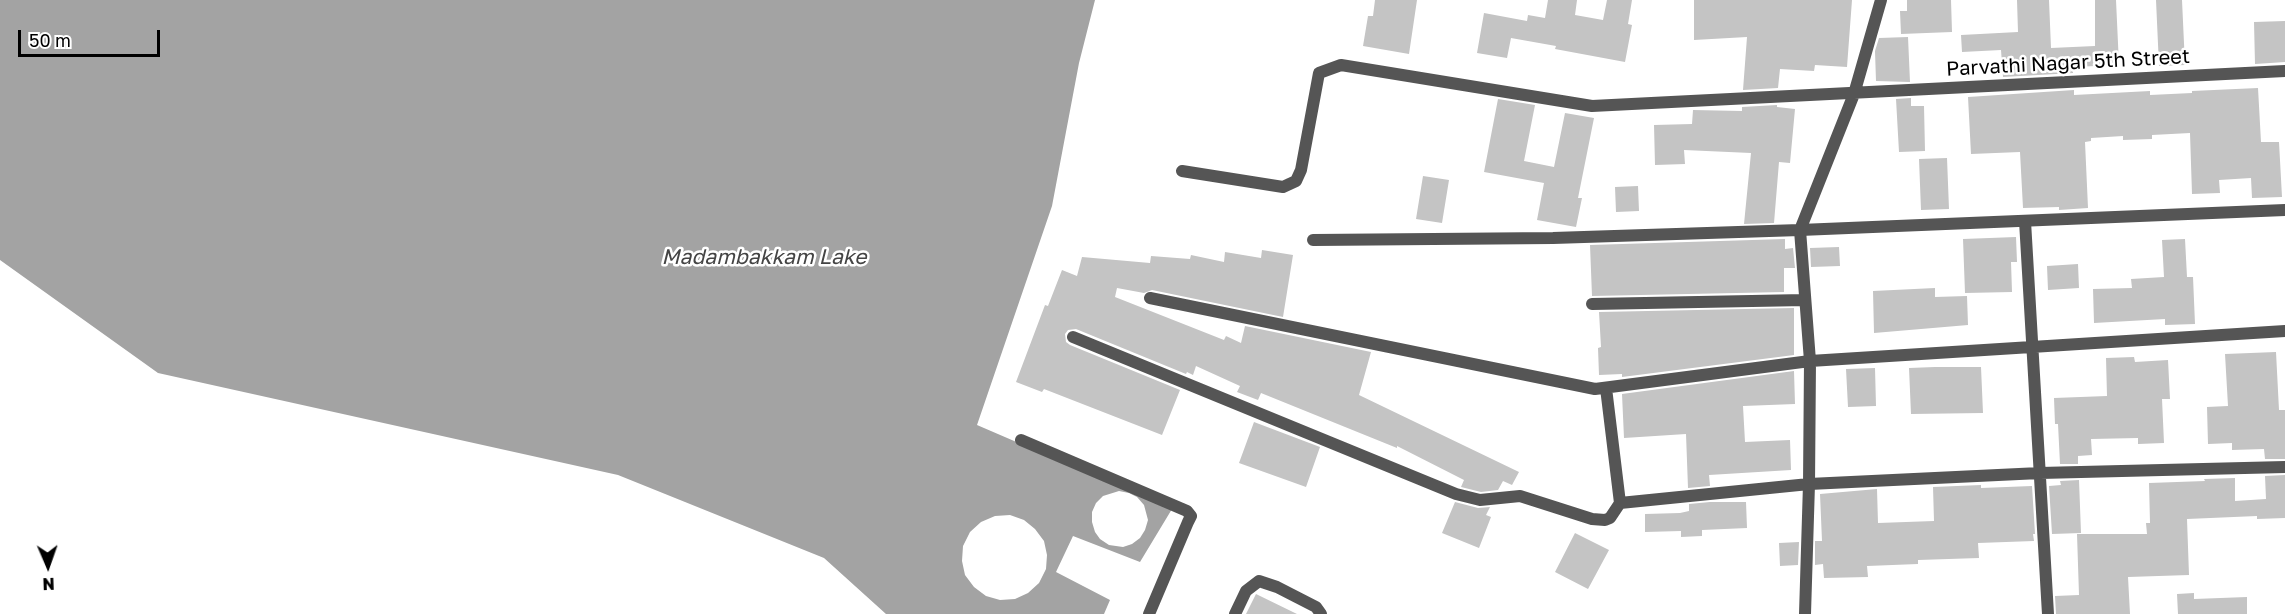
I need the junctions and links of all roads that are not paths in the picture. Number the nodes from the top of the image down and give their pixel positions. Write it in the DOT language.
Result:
graph roads {
  1 [pos="1881,0"];
  2 [pos="2285,71"];
  3 [pos="1854,94"];
  4 [pos="1182,171"];
  5 [pos="2285,210"];
  6 [pos="2025,221"];
  7 [pos="1800,230"];
  8 [pos="1313,240"];
  9 [pos="1150,298"];
  10 [pos="1805,300"];
  11 [pos="1592,304"];
  12 [pos="2285,331"];
  13 [pos="1073,337"];
  14 [pos="2033,348"];
  15 [pos="1810,361"];
  16 [pos="1606,388"];
  17 [pos="1021,440"];
  18 [pos="2285,467"];
  19 [pos="2040,473"];
  20 [pos="1809,484"];
  21 [pos="1620,503"];
  22 [pos="1149,614"];
  23 [pos="1234,614"];
  24 [pos="1321,614"];
  25 [pos="1805,614"];
  26 [pos="2048,614"];
  1 -- 3 [label="street"];
  2 -- 3 [label="street, Parvathi Nagar 5th Street"];
  3 -- 4 [label="street, Parvathi Nagar 5th Street"];
  3 -- 7 [label="street"];
  5 -- 6 [label="street"];
  6 -- 7 [label="street"];
  6 -- 14 [label="street"];
  7 -- 8 [label="street"];
  7 -- 10 [label="street"];
  9 -- 16 [label="street"];
  10 -- 11 [label="street"];
  10 -- 15 [label="street"];
  12 -- 14 [label="street"];
  13 -- 21 [label="street"];
  14 -- 15 [label="street"];
  14 -- 19 [label="street"];
  15 -- 16 [label="street"];
  15 -- 20 [label="street"];
  16 -- 21 [label="street"];
  17 -- 22 [label="street"];
  18 -- 19 [label="street"];
  19 -- 20 [label="street"];
  19 -- 26 [label="street"];
  20 -- 21 [label="street"];
  20 -- 25 [label="street"];
  23 -- 24 [label="street"];
}
